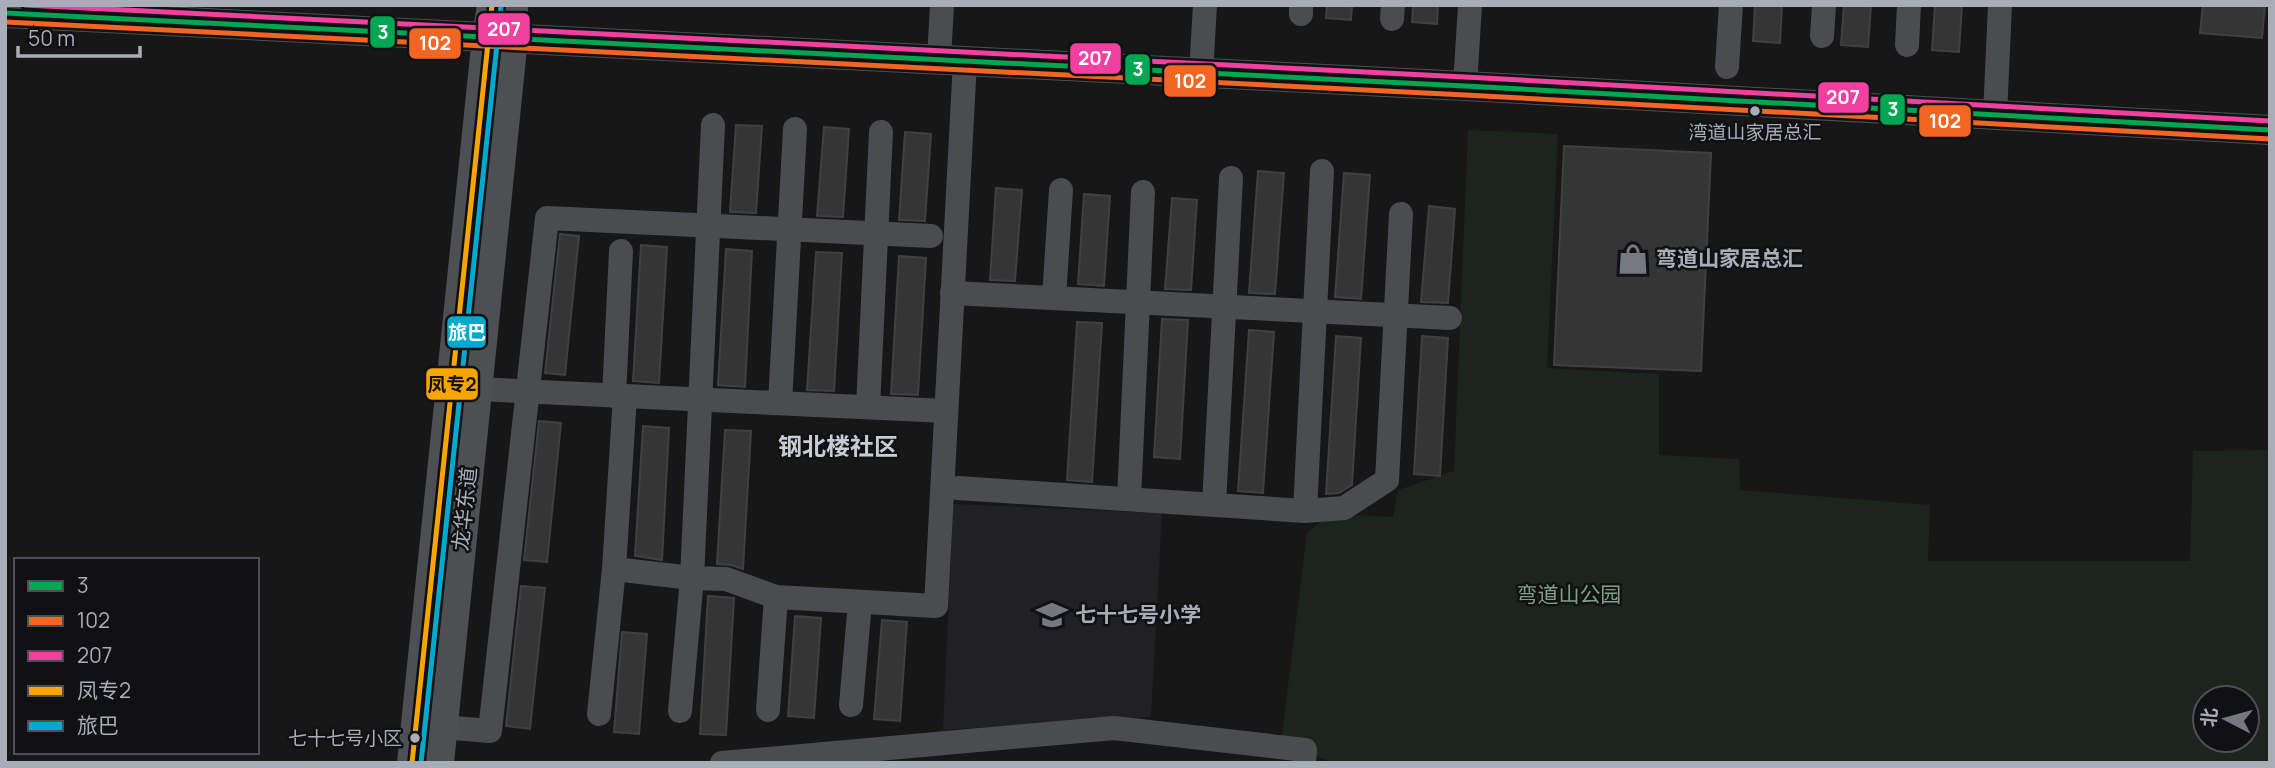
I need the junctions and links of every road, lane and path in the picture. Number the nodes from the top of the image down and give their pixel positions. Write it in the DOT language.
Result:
graph roads {
  1 [pos="478,5"];
  2 [pos="492,5"];
  3 [pos="513,5"];
  4 [pos="520,5"];
  5 [pos="942,5"];
  6 [pos="1205,5"];
  7 [pos="1470,5"];
  8 [pos="1731,5"];
  9 [pos="1824,5"];
  10 [pos="1909,5"];
  11 [pos="2000,5"];
  12 [pos="5,13"];
  13 [pos="1822,36"];
  14 [pos="500,38"];
  15 [pos="1907,45"];
  16 [pos="952,60"];
  17 [pos="1727,67"];
  18 [pos="1201,73"];
  19 [pos="1465,86"];
  20 [pos="1995,115"];
  21 [pos="713,125"];
  22 [pos="795,130"];
  23 [pos="2270,130"];
  24 [pos="881,132"];
  25 [pos="1321,172"];
  26 [pos="1231,178"];
  27 [pos="1060,190"];
  28 [pos="1143,192"];
  29 [pos="1401,214"];
  30 [pos="709,225"];
  31 [pos="791,229"];
  32 [pos="877,233"];
  33 [pos="931,236"];
  34 [pos="621,251"];
  35 [pos="952,293"];
  36 [pos="1054,298"];
  37 [pos="1138,302"];
  38 [pos="1224,306"];
  39 [pos="1315,311"];
  40 [pos="1395,315"];
  41 [pos="1450,318"];
  42 [pos="477,389"];
  43 [pos="529,391"];
  44 [pos="619,396"];
  45 [pos="701,399"];
  46 [pos="780,403"];
  47 [pos="868,407"];
  48 [pos="946,411"];
  49 [pos="958,488"];
  50 [pos="1129,499"];
  51 [pos="1214,505"];
  52 [pos="1305,510"];
  53 [pos="614,569"];
  54 [pos="692,578"];
  55 [pos="776,597"];
  56 [pos="860,601"];
  57 [pos="851,705"];
  58 [pos="768,710"];
  59 [pos="680,711"];
  60 [pos="599,715"];
  61 [pos="442,727"];
  62 [pos="412,763"];
  63 [pos="439,763"];
  64 [pos="722,763"];
  65 [pos="1304,763"];
  1 -- 14 [label="street"];
  2 -- 14 [label="main road, 龙华东道"];
  3 -- 14 [label="main road, 龙华东道"];
  4 -- 14 [label="street"];
  5 -- 16 [label="street"];
  6 -- 18 [label="street"];
  7 -- 19 [label="street"];
  8 -- 17 [label="street"];
  9 -- 13 [label="street"];
  10 -- 15 [label="street"];
  11 -- 20 [label="street"];
  12 -- 14 [label="main road"];
  14 -- 16 [label="main road"];
  14 -- 42 [label="main road, 龙华东道"];
  14 -- 62 [label="main road, 龙华东道"];
  16 -- 18 [label="main road"];
  16 -- 35 [label="street"];
  18 -- 19 [label="main road"];
  19 -- 20 [label="main road"];
  20 -- 23 [label="main road"];
  21 -- 30 [label="street"];
  22 -- 31 [label="street"];
  24 -- 32 [label="street"];
  25 -- 39 [label="street"];
  26 -- 38 [label="street"];
  27 -- 36 [label="street"];
  28 -- 37 [label="street"];
  29 -- 40 [label="street"];
  30 -- 31 [label="street"];
  30 -- 43 [label="street"];
  30 -- 45 [label="street"];
  31 -- 32 [label="street"];
  31 -- 46 [label="street"];
  32 -- 33 [label="street"];
  32 -- 47 [label="street"];
  34 -- 44 [label="street"];
  35 -- 36 [label="street"];
  35 -- 48 [label="street"];
  36 -- 37 [label="street"];
  37 -- 38 [label="street"];
  37 -- 50 [label="street"];
  38 -- 39 [label="street"];
  38 -- 51 [label="street"];
  39 -- 40 [label="street"];
  39 -- 52 [label="street"];
  40 -- 41 [label="street"];
  40 -- 52 [label="street"];
  42 -- 43 [label="street"];
  42 -- 61 [label="main road, 龙华东道"];
  43 -- 44 [label="street"];
  43 -- 61 [label="street"];
  44 -- 45 [label="street"];
  44 -- 53 [label="street"];
  45 -- 46 [label="street"];
  45 -- 54 [label="street"];
  46 -- 47 [label="street"];
  47 -- 48 [label="street"];
  48 -- 56 [label="street"];
  49 -- 50 [label="street"];
  50 -- 51 [label="street"];
  51 -- 52 [label="street"];
  53 -- 54 [label="street"];
  53 -- 60 [label="street"];
  54 -- 55 [label="street"];
  54 -- 59 [label="street"];
  55 -- 56 [label="street"];
  55 -- 58 [label="street"];
  56 -- 57 [label="street"];
  61 -- 63 [label="main road, 龙华东道"];
  64 -- 65 [label="street"];
}
